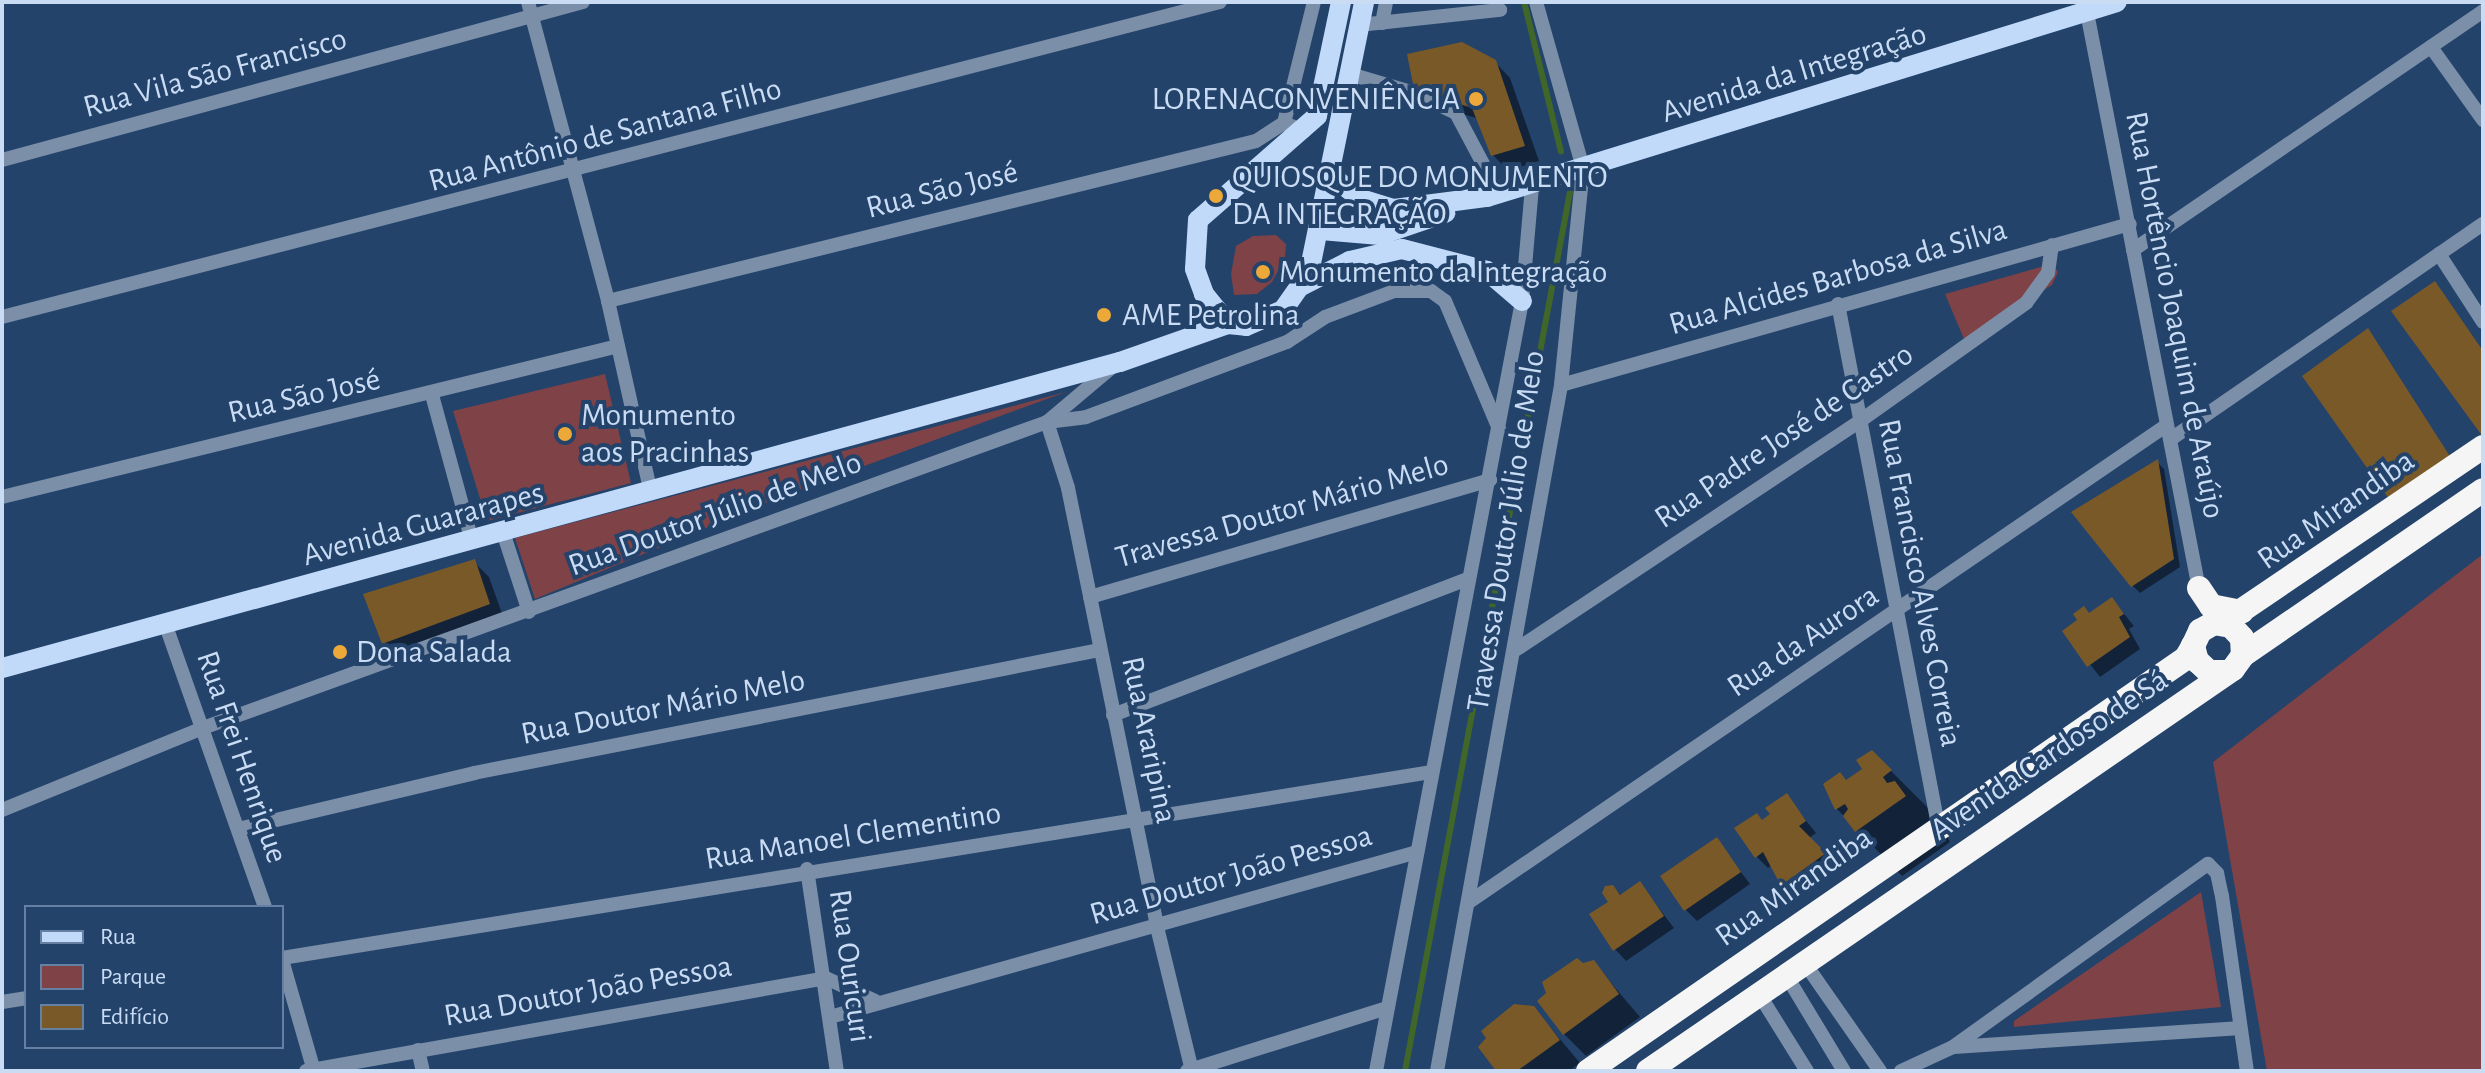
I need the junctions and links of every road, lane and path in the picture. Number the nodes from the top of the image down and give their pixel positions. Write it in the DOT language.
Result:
graph roads {
  1 [pos="583,2"];
  2 [pos="1220,2"];
  3 [pos="1314,2"];
  4 [pos="1341,2"];
  5 [pos="1364,2"];
  6 [pos="1386,2"];
  7 [pos="1536,2"];
  8 [pos="2117,2"];
  9 [pos="2086,8"];
  10 [pos="529,9"];
  11 [pos="1500,10"];
  12 [pos="2483,11"];
  13 [pos="1382,23"];
  14 [pos="1359,25"];
  15 [pos="2431,47"];
  16 [pos="1350,74"];
  17 [pos="2483,120"];
  18 [pos="1284,123"];
  19 [pos="1304,131"];
  20 [pos="2,160"];
  21 [pos="1583,168"];
  22 [pos="573,173"];
  23 [pos="1331,176"];
  24 [pos="1532,186"];
  25 [pos="1493,195"];
  26 [pos="2130,224"];
  27 [pos="2483,224"];
  28 [pos="1321,230"];
  29 [pos="2052,245"];
  30 [pos="2133,250"];
  31 [pos="2439,254"];
  32 [pos="1301,286"];
  33 [pos="608,301"];
  34 [pos="1445,301"];
  35 [pos="1522,301"];
  36 [pos="1838,304"];
  37 [pos="2,317"];
  38 [pos="2483,322"];
  39 [pos="1228,324"];
  40 [pos="618,346"];
  41 [pos="1120,362"];
  42 [pos="1561,385"];
  43 [pos="432,395"];
  44 [pos="1860,421"];
  45 [pos="1047,422"];
  46 [pos="1499,429"];
  47 [pos="2169,432"];
  48 [pos="2483,447"];
  49 [pos="1490,480"];
  50 [pos="2483,490"];
  51 [pos="651,493"];
  52 [pos="2,497"];
  53 [pos="503,532"];
  54 [pos="472,541"];
  55 [pos="1469,578"];
  56 [pos="2199,588"];
  57 [pos="1090,597"];
  58 [pos="1899,609"];
  59 [pos="2247,611"];
  60 [pos="529,612"];
  61 [pos="166,626"];
  62 [pos="2207,631"];
  63 [pos="1517,649"];
  64 [pos="1100,650"];
  65 [pos="2243,655"];
  66 [pos="2,668"];
  67 [pos="2225,672"];
  68 [pos="1113,715"];
  69 [pos="200,729"];
  70 [pos="1432,772"];
  71 [pos="2,810"];
  72 [pos="1138,821"];
  73 [pos="1938,825"];
  74 [pos="238,829"];
  75 [pos="1417,852"];
  76 [pos="807,869"];
  77 [pos="1469,902"];
  78 [pos="264,905"];
  79 [pos="1157,927"];
  80 [pos="284,959"];
  81 [pos="284,967"];
  82 [pos="1795,968"];
  83 [pos="826,978"];
  84 [pos="1759,994"];
  85 [pos="24,998"];
  86 [pos="875,1001"];
  87 [pos="2,1002"];
  88 [pos="1387,1008"];
  89 [pos="830,1017"];
  90 [pos="2237,1028"];
  91 [pos="1953,1047"];
  92 [pos="418,1050"];
  93 [pos="311,1071"];
  94 [pos="423,1071"];
  95 [pos="837,1071"];
  96 [pos="1190,1071"];
  97 [pos="1376,1071"];
  98 [pos="1437,1071"];
  99 [pos="1588,1071"];
  100 [pos="1648,1071"];
  101 [pos="1807,1071"];
  102 [pos="1844,1071"];
  103 [pos="1880,1071"];
  104 [pos="1901,1071"];
  105 [pos="2247,1071"];
  1 -- 10 [label="street, Rua Vila São Francisco"];
  2 -- 22 [label="street, Rua Antônio de Santana Filho"];
  3 -- 18 [label="street"];
  4 -- 19 [label="main road"];
  5 -- 14 [label="main road"];
  6 -- 13 [label="street"];
  7 -- 21 [label="street, Travessa Doutor Júlio de Melo"];
  8 -- 9 [label="main road, Avenida da Integração"];
  9 -- 21 [label="main road, Avenida da Integração"];
  9 -- 26 [label="street, Rua Hortêncio Joaquim de Araújo"];
  10 -- 20 [label="street, Rua Vila São Francisco"];
  10 -- 22 [label="street"];
  11 -- 13 [label="street"];
  12 -- 15 [label="street"];
  13 -- 14 [label="street"];
  14 -- 16 [label="main road"];
  15 -- 17 [label="street"];
  15 -- 30 [label="street"];
  16 -- 23 [label="main road"];
  16 -- 25 [label="street"];
  18 -- 19 [label="street"];
  18 -- 33 [label="street, Rua São José"];
  19 -- 39 [label="main road"];
  21 -- 24 [label="main road, Avenida da Integração"];
  21 -- 42 [label="street, Travessa Doutor Júlio de Melo"];
  22 -- 33 [label="street"];
  22 -- 37 [label="street, Rua Antônio de Santana Filho"];
  23 -- 25 [label="main road, Avenida da Integração"];
  23 -- 28 [label="main road"];
  24 -- 25 [label="main road, Avenida da Integração"];
  24 -- 35 [label="street, Travessa Doutor Júlio de Melo"];
  25 -- 28 [label="main road, Avenida da Integração"];
  26 -- 29 [label="street, Rua Alcides Barbosa da Silva"];
  26 -- 30 [label="street, Rua Hortêncio Joaquim de Araújo"];
  27 -- 31 [label="street, Rua da Aurora"];
  28 -- 32 [label="main road"];
  29 -- 36 [label="street, Rua Alcides Barbosa da Silva"];
  29 -- 44 [label="street, Rua Padre José de Castro"];
  30 -- 47 [label="street, Rua Hortêncio Joaquim de Araújo"];
  31 -- 38 [label="street"];
  31 -- 47 [label="street, Rua da Aurora"];
  32 -- 35 [label="main road"];
  32 -- 39 [label="main road, Avenida Guararapes"];
  33 -- 40 [label="street"];
  34 -- 45 [label="street, Rua Doutor Júlio de Melo"];
  34 -- 46 [label="street, Travessa Doutor Júlio de Melo"];
  35 -- 46 [label="street, Travessa Doutor Júlio de Melo"];
  36 -- 42 [label="street, Rua Alcides Barbosa da Silva"];
  36 -- 44 [label="street, Rua Francisco Alves Correia"];
  39 -- 41 [label="main road, Avenida Guararapes"];
  40 -- 43 [label="street, Rua São José"];
  40 -- 51 [label="street"];
  41 -- 45 [label="street"];
  41 -- 51 [label="main road, Avenida Guararapes"];
  42 -- 63 [label="street, Travessa Doutor Júlio de Melo"];
  43 -- 52 [label="street, Rua São José"];
  43 -- 54 [label="street"];
  44 -- 58 [label="street, Rua Francisco Alves Correia"];
  44 -- 63 [label="street, Rua Padre José de Castro"];
  45 -- 57 [label="street, Rua Araripina"];
  45 -- 60 [label="street, Rua Doutor Júlio de Melo"];
  46 -- 49 [label="street, Travessa Doutor Júlio de Melo"];
  47 -- 56 [label="street, Rua Hortêncio Joaquim de Araújo"];
  47 -- 58 [label="street, Rua da Aurora"];
  48 -- 59 [label="highway, Rua Mirandiba"];
  49 -- 55 [label="street, Travessa Doutor Júlio de Melo"];
  49 -- 57 [label="street, Travessa Doutor Mário Melo"];
  50 -- 65 [label="highway, Avenida Cardoso de Sá"];
  51 -- 53 [label="main road, Avenida Guararapes"];
  53 -- 54 [label="main road, Avenida Guararapes"];
  53 -- 60 [label="street"];
  54 -- 61 [label="main road, Avenida Guararapes"];
  55 -- 68 [label="street"];
  55 -- 70 [label="street, Travessa Doutor Júlio de Melo"];
  56 -- 59 [label="highway"];
  56 -- 62 [label="street, Rua Hortêncio Joaquim de Araújo"];
  57 -- 64 [label="street, Rua Araripina"];
  58 -- 73 [label="street, Rua Francisco Alves Correia"];
  58 -- 77 [label="street, Rua da Aurora"];
  59 -- 62 [label="highway, Rua Mirandiba"];
  60 -- 69 [label="street, Rua Doutor Júlio de Melo"];
  61 -- 66 [label="main road, Avenida Guararapes"];
  61 -- 69 [label="street, Rua Frei Henrique"];
  62 -- 65 [label="highway"];
  62 -- 67 [label="highway"];
  62 -- 73 [label="highway, Rua Mirandiba"];
  63 -- 77 [label="street, Travessa Doutor Júlio de Melo"];
  64 -- 68 [label="street, Rua Araripina"];
  64 -- 74 [label="street, Rua Doutor Mário Melo"];
  65 -- 67 [label="highway, Avenida Cardoso de Sá"];
  67 -- 82 [label="highway, Avenida Cardoso de Sá"];
  68 -- 72 [label="street, Rua Araripina"];
  69 -- 71 [label="street, Rua Doutor Júlio de Melo"];
  69 -- 74 [label="street, Rua Frei Henrique"];
  70 -- 72 [label="street, Rua Manoel Clementino"];
  70 -- 75 [label="street, Travessa Doutor Júlio de Melo"];
  72 -- 76 [label="street, Rua Manoel Clementino"];
  72 -- 79 [label="street, Rua Araripina"];
  73 -- 99 [label="highway, Rua Mirandiba"];
  74 -- 78 [label="street, Rua Frei Henrique"];
  75 -- 79 [label="street, Rua Doutor João Pessoa"];
  75 -- 88 [label="street, Travessa Doutor Júlio de Melo"];
  76 -- 80 [label="street, Rua Manoel Clementino"];
  76 -- 83 [label="street, Rua Ouricuri"];
  77 -- 98 [label="street, Travessa Doutor Júlio de Melo"];
  79 -- 86 [label="street, Rua Doutor João Pessoa"];
  79 -- 96 [label="street, Rua Araripina"];
  81 -- 93 [label="street"];
  82 -- 84 [label="highway, Avenida Cardoso de Sá"];
  82 -- 102 [label="street"];
  82 -- 103 [label="street"];
  83 -- 86 [label="street"];
  83 -- 89 [label="street, Rua Ouricuri"];
  83 -- 92 [label="street, Rua Doutor João Pessoa"];
  84 -- 100 [label="highway, Avenida Cardoso de Sá"];
  84 -- 101 [label="street"];
  85 -- 87 [label="street"];
  86 -- 89 [label="street, Rua Doutor João Pessoa"];
  88 -- 96 [label="street"];
  88 -- 97 [label="street, Travessa Doutor Júlio de Melo"];
  89 -- 95 [label="street, Rua Ouricuri"];
  90 -- 91 [label="street"];
  90 -- 91 [label="street"];
  90 -- 105 [label="street"];
  91 -- 104 [label="street"];
  92 -- 93 [label="street, Rua Doutor João Pessoa"];
  92 -- 94 [label="street"];
}
